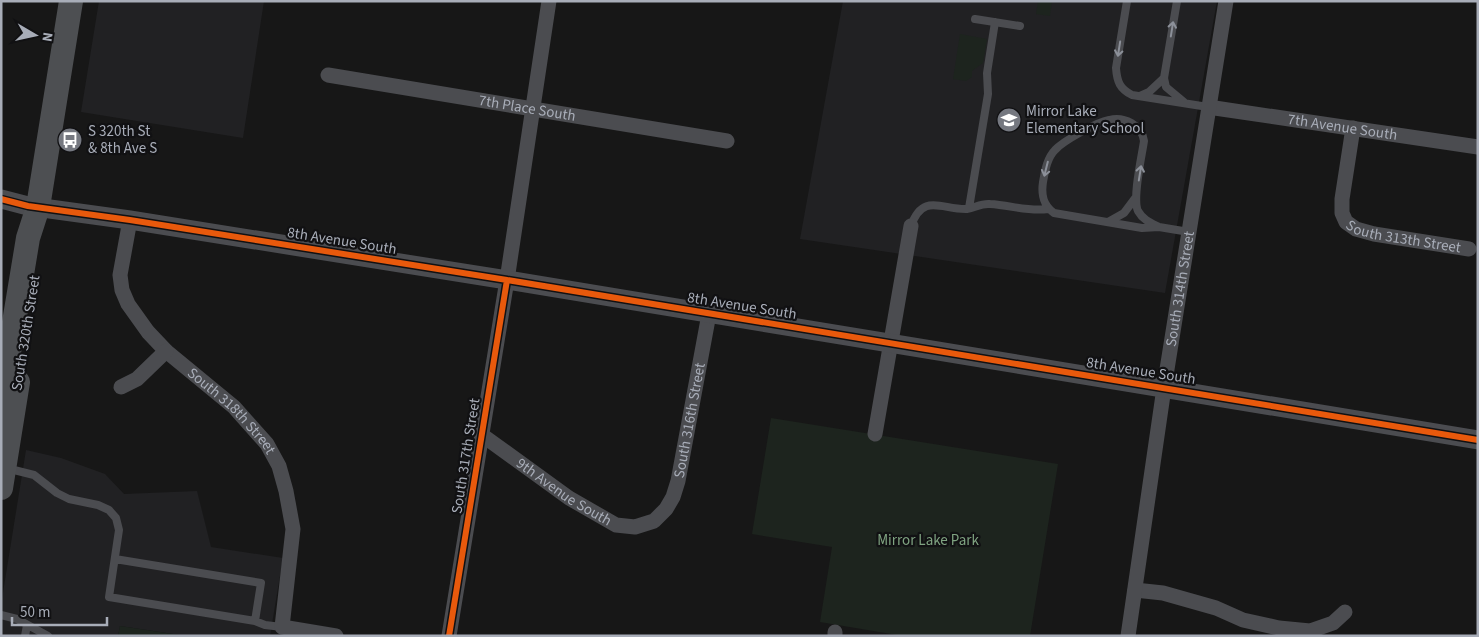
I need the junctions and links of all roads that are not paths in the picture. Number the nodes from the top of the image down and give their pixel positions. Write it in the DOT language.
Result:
graph roads {
  1 [pos="71,1"];
  2 [pos="549,1"];
  3 [pos="1127,1"];
  4 [pos="1176,1"];
  5 [pos="1226,1"];
  6 [pos="975,19"];
  7 [pos="995,22"];
  8 [pos="1020,26"];
  9 [pos="328,75"];
  10 [pos="1164,78"];
  11 [pos="1140,96"];
  12 [pos="1185,103"];
  13 [pos="1208,106"];
  14 [pos="534,108"];
  15 [pos="1353,128"];
  16 [pos="726,141"];
  17 [pos="1478,147"];
  18 [pos="1136,197"];
  19 [pos="1,199"];
  20 [pos="38,207"];
  21 [pos="969,208"];
  22 [pos="1048,209"];
  23 [pos="130,220"];
  24 [pos="1108,222"];
  25 [pos="911,226"];
  26 [pos="1159,227"];
  27 [pos="1189,232"];
  28 [pos="1469,249"];
  29 [pos="507,280"];
  30 [pos="709,314"];
  31 [pos="890,342"];
  32 [pos="166,351"];
  33 [pos="9,356"];
  34 [pos="121,387"];
  35 [pos="1164,388"];
  36 [pos="1,402"];
  37 [pos="875,434"];
  38 [pos="482,435"];
  39 [pos="1,438"];
  40 [pos="1478,440"];
  41 [pos="2,472"];
  42 [pos="654,522"];
  43 [pos="116,559"];
  44 [pos="1135,590"];
  45 [pos="1344,612"];
  46 [pos="1,615"];
  47 [pos="255,621"];
  48 [pos="27,625"];
  49 [pos="282,627"];
  50 [pos="25,636"];
  51 [pos="48,636"];
  52 [pos="336,636"];
  53 [pos="449,636"];
  54 [pos="1128,636"];
  1 -- 20 [label="main road, South 320th Street"];
  2 -- 14 [label="street, South 317th Street"];
  3 -- 11 [label="lane, one-way"];
  10 -- 4 [label="lane, one-way"];
  5 -- 13 [label="street, South 314th Street"];
  6 -- 7 [label="lane"];
  7 -- 8 [label="lane"];
  7 -- 21 [label="lane"];
  9 -- 14 [label="street, 7th Place South"];
  10 -- 11 [label="lane"];
  10 -- 12 [label="lane"];
  11 -- 12 [label="lane"];
  12 -- 13 [label="lane"];
  13 -- 15 [label="street, 7th Avenue South"];
  13 -- 27 [label="street, South 314th Street"];
  14 -- 16 [label="street, 7th Place South"];
  14 -- 29 [label="street, South 317th Street"];
  15 -- 17 [label="street, 7th Avenue South"];
  15 -- 28 [label="street, South 313th Street"];
  18 -- 22 [label="lane, one-way"];
  18 -- 24 [label="lane"];
  18 -- 26 [label="lane"];
  19 -- 20 [label="street, 8th Avenue South"];
  20 -- 23 [label="street, 8th Avenue South"];
  20 -- 33 [label="main road, South 320th Street"];
  20 -- 41 [label="main road, South 320th Street"];
  21 -- 22 [label="lane"];
  21 -- 25 [label="lane"];
  22 -- 24 [label="lane"];
  23 -- 29 [label="street, 8th Avenue South"];
  23 -- 32 [label="street, South 318th Street"];
  24 -- 26 [label="lane"];
  25 -- 31 [label="street"];
  26 -- 27 [label="lane"];
  27 -- 35 [label="street, South 314th Street"];
  29 -- 30 [label="street, 8th Avenue South"];
  29 -- 38 [label="street, South 317th Street"];
  30 -- 31 [label="street, 8th Avenue South"];
  30 -- 42 [label="street, South 316th Street"];
  31 -- 35 [label="street, 8th Avenue South"];
  31 -- 37 [label="street"];
  32 -- 34 [label="street"];
  32 -- 49 [label="street, South 318th Street"];
  33 -- 36 [label="main road, South 320th Street"];
  33 -- 39 [label="main road"];
  35 -- 40 [label="street, 8th Avenue South"];
  35 -- 44 [label="street, South 314th Street"];
  38 -- 42 [label="street, 9th Avenue South"];
  38 -- 53 [label="street, South 317th Street"];
  41 -- 43 [label="lane"];
  43 -- 47 [label="lane"];
  43 -- 47 [label="lane"];
  44 -- 45 [label="street"];
  44 -- 54 [label="street, South 314th Street"];
  46 -- 48 [label="lane"];
  47 -- 49 [label="lane"];
  48 -- 50 [label="lane"];
  48 -- 51 [label="lane"];
  49 -- 52 [label="street"];
}
